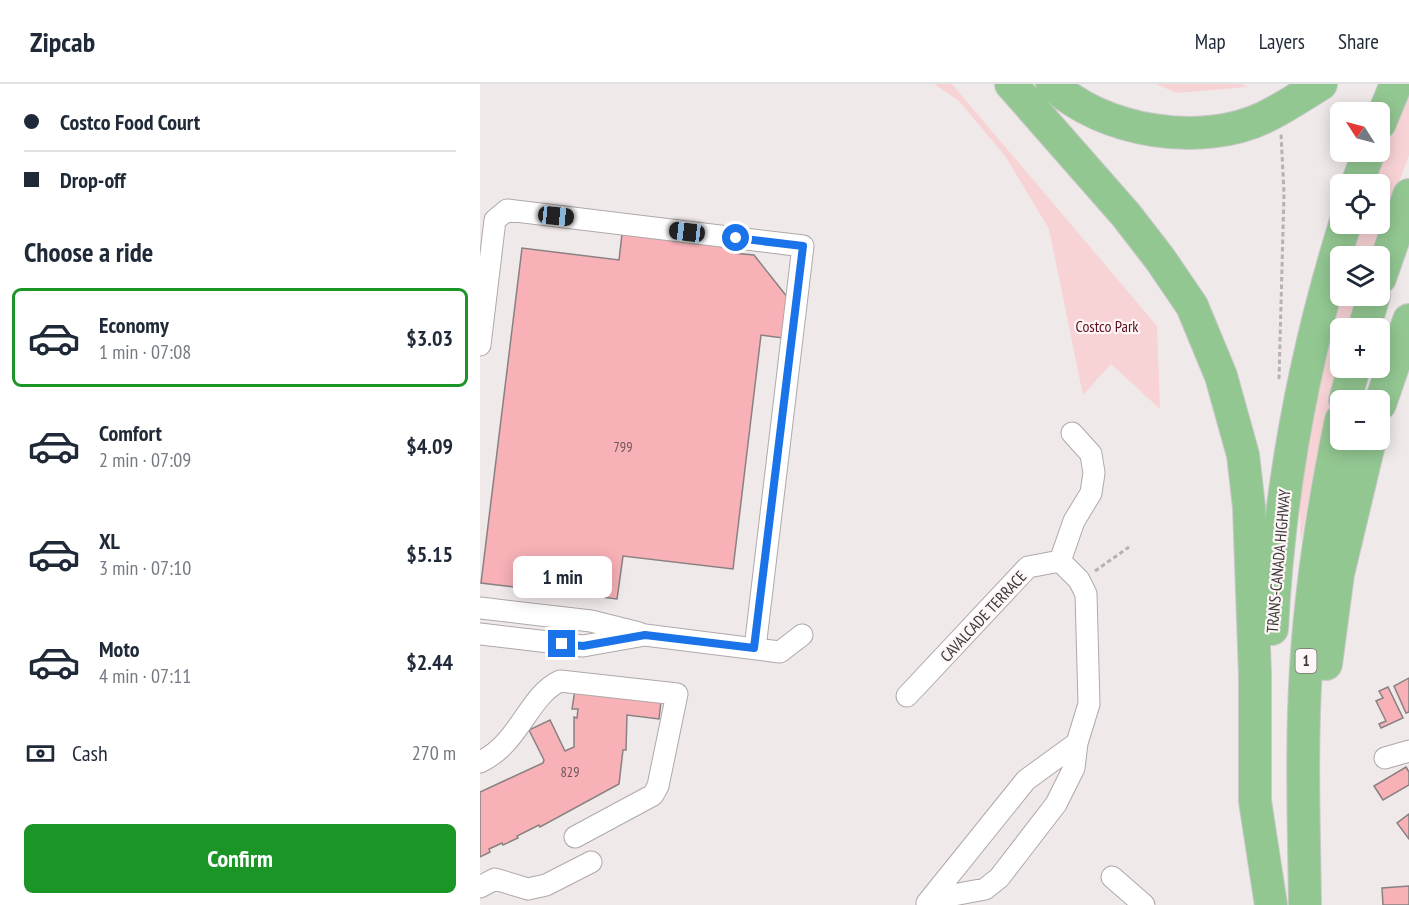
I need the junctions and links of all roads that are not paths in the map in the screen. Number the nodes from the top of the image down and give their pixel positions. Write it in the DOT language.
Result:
graph roads {
  1 [pos="1011,84"];
  2 [pos="1052,84"];
  3 [pos="1321,84"];
  4 [pos="1396,84"];
  5 [pos="1389,102"];
  6 [pos="1409,195"];
  7 [pos="1342,234"];
  8 [pos="1390,249"];
  9 [pos="1409,320"];
  10 [pos="480,345"];
  11 [pos="1385,390"];
  12 [pos="1072,433"];
  13 [pos="1335,450"];
  14 [pos="1368,450"];
  15 [pos="1060,561"];
  16 [pos="480,608"];
  17 [pos="480,634"];
  18 [pos="645,635"];
  19 [pos="802,635"];
  20 [pos="754,648"];
  21 [pos="907,696"];
  22 [pos="1077,743"];
  23 [pos="1409,751"];
  24 [pos="1385,758"];
  25 [pos="480,762"];
  26 [pos="575,837"];
  27 [pos="591,862"];
  28 [pos="1112,877"];
  29 [pos="480,887"];
  30 [pos="929,902"];
  31 [pos="1144,905"];
  32 [pos="1271,905"];
  33 [pos="1305,905"];
  34 [pos="1319,905"];
  1 -- 32 [label="highway"];
  2 -- 3 [label="highway"];
  4 -- 5 [label="highway"];
  6 -- 8 [label="highway"];
  7 -- 32 [label="highway, TRANS-CANADA HIGHWAY"];
  9 -- 11 [label="highway"];
  10 -- 20 [label="street"];
  12 -- 15 [label="street"];
  13 -- 33 [label="highway, 1"];
  14 -- 34 [label="highway"];
  15 -- 21 [label="street, CAVALCADE TERRACE"];
  15 -- 22 [label="street"];
  16 -- 18 [label="street"];
  17 -- 18 [label="street"];
  18 -- 20 [label="street"];
  19 -- 20 [label="street"];
  22 -- 30 [label="street"];
  22 -- 30 [label="street"];
  23 -- 24 [label="street"];
  25 -- 26 [label="street"];
  27 -- 29 [label="street"];
  28 -- 31 [label="street"];
}
